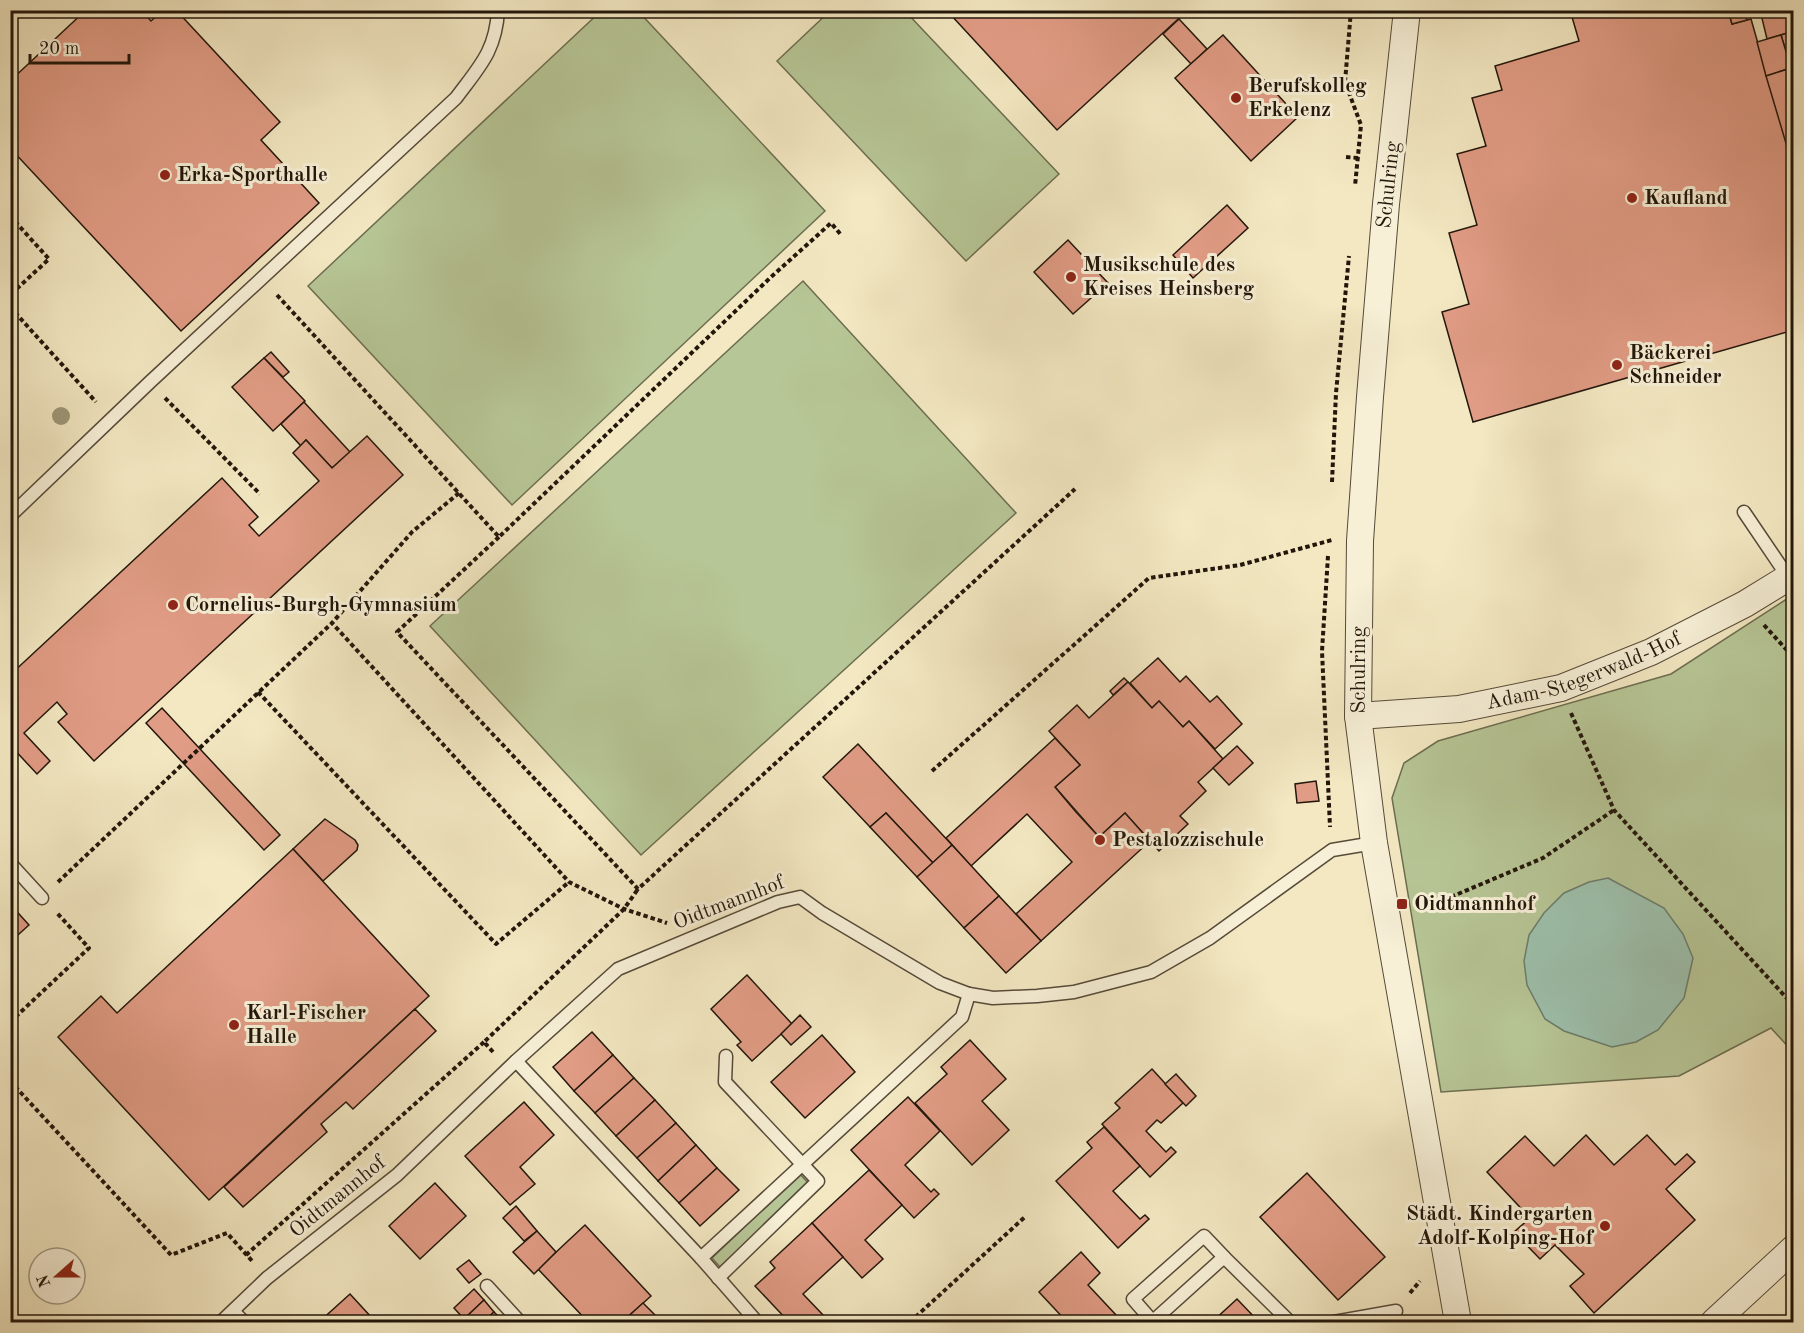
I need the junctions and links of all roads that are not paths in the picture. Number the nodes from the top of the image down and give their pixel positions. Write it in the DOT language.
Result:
graph roads {
  1 [pos="498,10"];
  2 [pos="1407,10"];
  3 [pos="1744,512"];
  4 [pos="10,516"];
  5 [pos="1791,575"];
  6 [pos="1358,716"];
  7 [pos="1374,843"];
  8 [pos="10,863"];
  9 [pos="42,898"];
  10 [pos="969,994"];
  11 [pos="726,1056"];
  12 [pos="512,1065"];
  13 [pos="801,1165"];
  14 [pos="1794,1248"];
  15 [pos="1224,1257"];
  16 [pos="701,1258"];
  17 [pos="718,1278"];
  18 [pos="486,1287"];
  19 [pos="233,1311"];
  20 [pos="1396,1311"];
  21 [pos="1152,1322"];
  22 [pos="221,1323"];
  23 [pos="244,1323"];
  24 [pos="520,1323"];
  25 [pos="757,1323"];
  26 [pos="1290,1323"];
  27 [pos="1334,1323"];
  28 [pos="1458,1323"];
  29 [pos="1713,1323"];
  1 -- 4 [label="lane"];
  2 -- 6 [label="street, Schulring"];
  3 -- 5 [label="lane"];
  5 -- 6 [label="street, Adam-Stegerwald-Hof"];
  6 -- 7 [label="street, Schulring"];
  7 -- 10 [label="lane, Oidtmannhof"];
  7 -- 28 [label="street, Schulring"];
  8 -- 9 [label="lane"];
  10 -- 12 [label="lane, Oidtmannhof"];
  10 -- 13 [label="lane"];
  11 -- 13 [label="lane"];
  12 -- 16 [label="lane"];
  12 -- 19 [label="lane, Oidtmannhof"];
  13 -- 16 [label="lane"];
  13 -- 17 [label="lane"];
  14 -- 29 [label="street"];
  15 -- 21 [label="lane"];
  15 -- 21 [label="lane"];
  15 -- 26 [label="lane"];
  16 -- 17 [label="lane"];
  17 -- 25 [label="lane"];
  18 -- 24 [label="lane"];
  19 -- 22 [label="lane, Oidtmannhof"];
  19 -- 23 [label="lane"];
  20 -- 27 [label="lane"];
}
